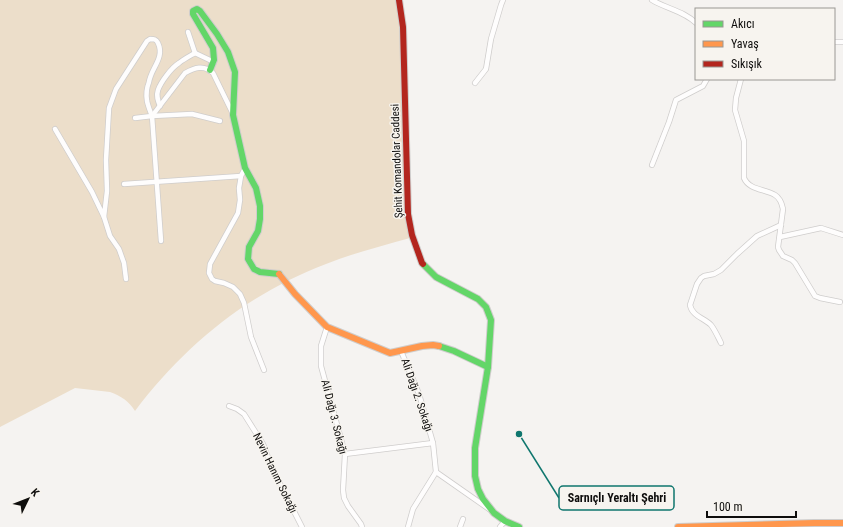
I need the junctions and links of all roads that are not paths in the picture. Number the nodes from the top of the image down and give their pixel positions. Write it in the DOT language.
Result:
graph roads {
  1 [pos="399,0"];
  2 [pos="503,0"];
  3 [pos="652,0"];
  4 [pos="695,22"];
  5 [pos="188,32"];
  6 [pos="195,53"];
  7 [pos="214,62"];
  8 [pos="210,70"];
  9 [pos="706,80"];
  10 [pos="741,80"];
  11 [pos="475,83"];
  12 [pos="160,106"];
  13 [pos="233,115"];
  14 [pos="152,116"];
  15 [pos="135,118"];
  16 [pos="220,121"];
  17 [pos="55,129"];
  18 [pos="652,165"];
  19 [pos="245,168"];
  20 [pos="241,176"];
  21 [pos="157,182"];
  22 [pos="124,184"];
  23 [pos="104,217"];
  24 [pos="781,225"];
  25 [pos="843,235"];
  26 [pos="780,237"];
  27 [pos="161,240"];
  28 [pos="126,279"];
  29 [pos="840,302"];
  30 [pos="326,327"];
  31 [pos="721,343"];
  32 [pos="401,351"];
  33 [pos="488,367"];
  34 [pos="264,370"];
  35 [pos="229,406"];
  36 [pos="433,443"];
  37 [pos="345,454"];
  38 [pos="436,472"];
  39 [pos="494,513"];
  40 [pos="463,519"];
  41 [pos="505,521"];
  42 [pos="843,523"];
  43 [pos="302,527"];
  44 [pos="362,527"];
  45 [pos="408,527"];
  46 [pos="460,527"];
  47 [pos="500,527"];
  48 [pos="519,527"];
  49 [pos="678,527"];
  1 -- 33 [label="main road, Şehit Komandolar Caddesi"];
  2 -- 11 [label="street"];
  3 -- 4 [label="street"];
  5 -- 6 [label="street"];
  6 -- 7 [label="street"];
  6 -- 12 [label="street"];
  7 -- 8 [label="main road"];
  7 -- 13 [label="main road"];
  8 -- 12 [label="street"];
  8 -- 13 [label="street"];
  9 -- 18 [label="street"];
  10 -- 24 [label="street"];
  12 -- 14 [label="street"];
  13 -- 19 [label="main road"];
  14 -- 15 [label="street"];
  14 -- 16 [label="street"];
  14 -- 21 [label="street"];
  14 -- 23 [label="street"];
  17 -- 23 [label="street"];
  19 -- 20 [label="street"];
  19 -- 30 [label="main road"];
  20 -- 21 [label="street"];
  20 -- 34 [label="street"];
  21 -- 22 [label="street"];
  21 -- 27 [label="street"];
  23 -- 28 [label="street"];
  24 -- 26 [label="street"];
  24 -- 31 [label="street"];
  25 -- 26 [label="street"];
  26 -- 29 [label="street"];
  30 -- 32 [label="main road"];
  30 -- 37 [label="street, Ali Dağı 3. Sokağı"];
  32 -- 33 [label="main road"];
  32 -- 36 [label="street, Ali Dağı 2. Sokağı"];
  33 -- 39 [label="main road, Şehit Komandolar Caddesi"];
  35 -- 43 [label="street, Nevin Hanım Sokağı"];
  36 -- 37 [label="street"];
  36 -- 38 [label="street, Ali Dağı 2. Sokağı"];
  37 -- 44 [label="street, Ali Dağı 3. Sokağı"];
  38 -- 39 [label="street"];
  38 -- 45 [label="street"];
  39 -- 41 [label="main road, Şehit Komandolar Caddesi"];
  40 -- 46 [label="street"];
  41 -- 47 [label="street"];
  41 -- 48 [label="main road, Şehit Komandolar Caddesi"];
  42 -- 49 [label="main road"];
}
